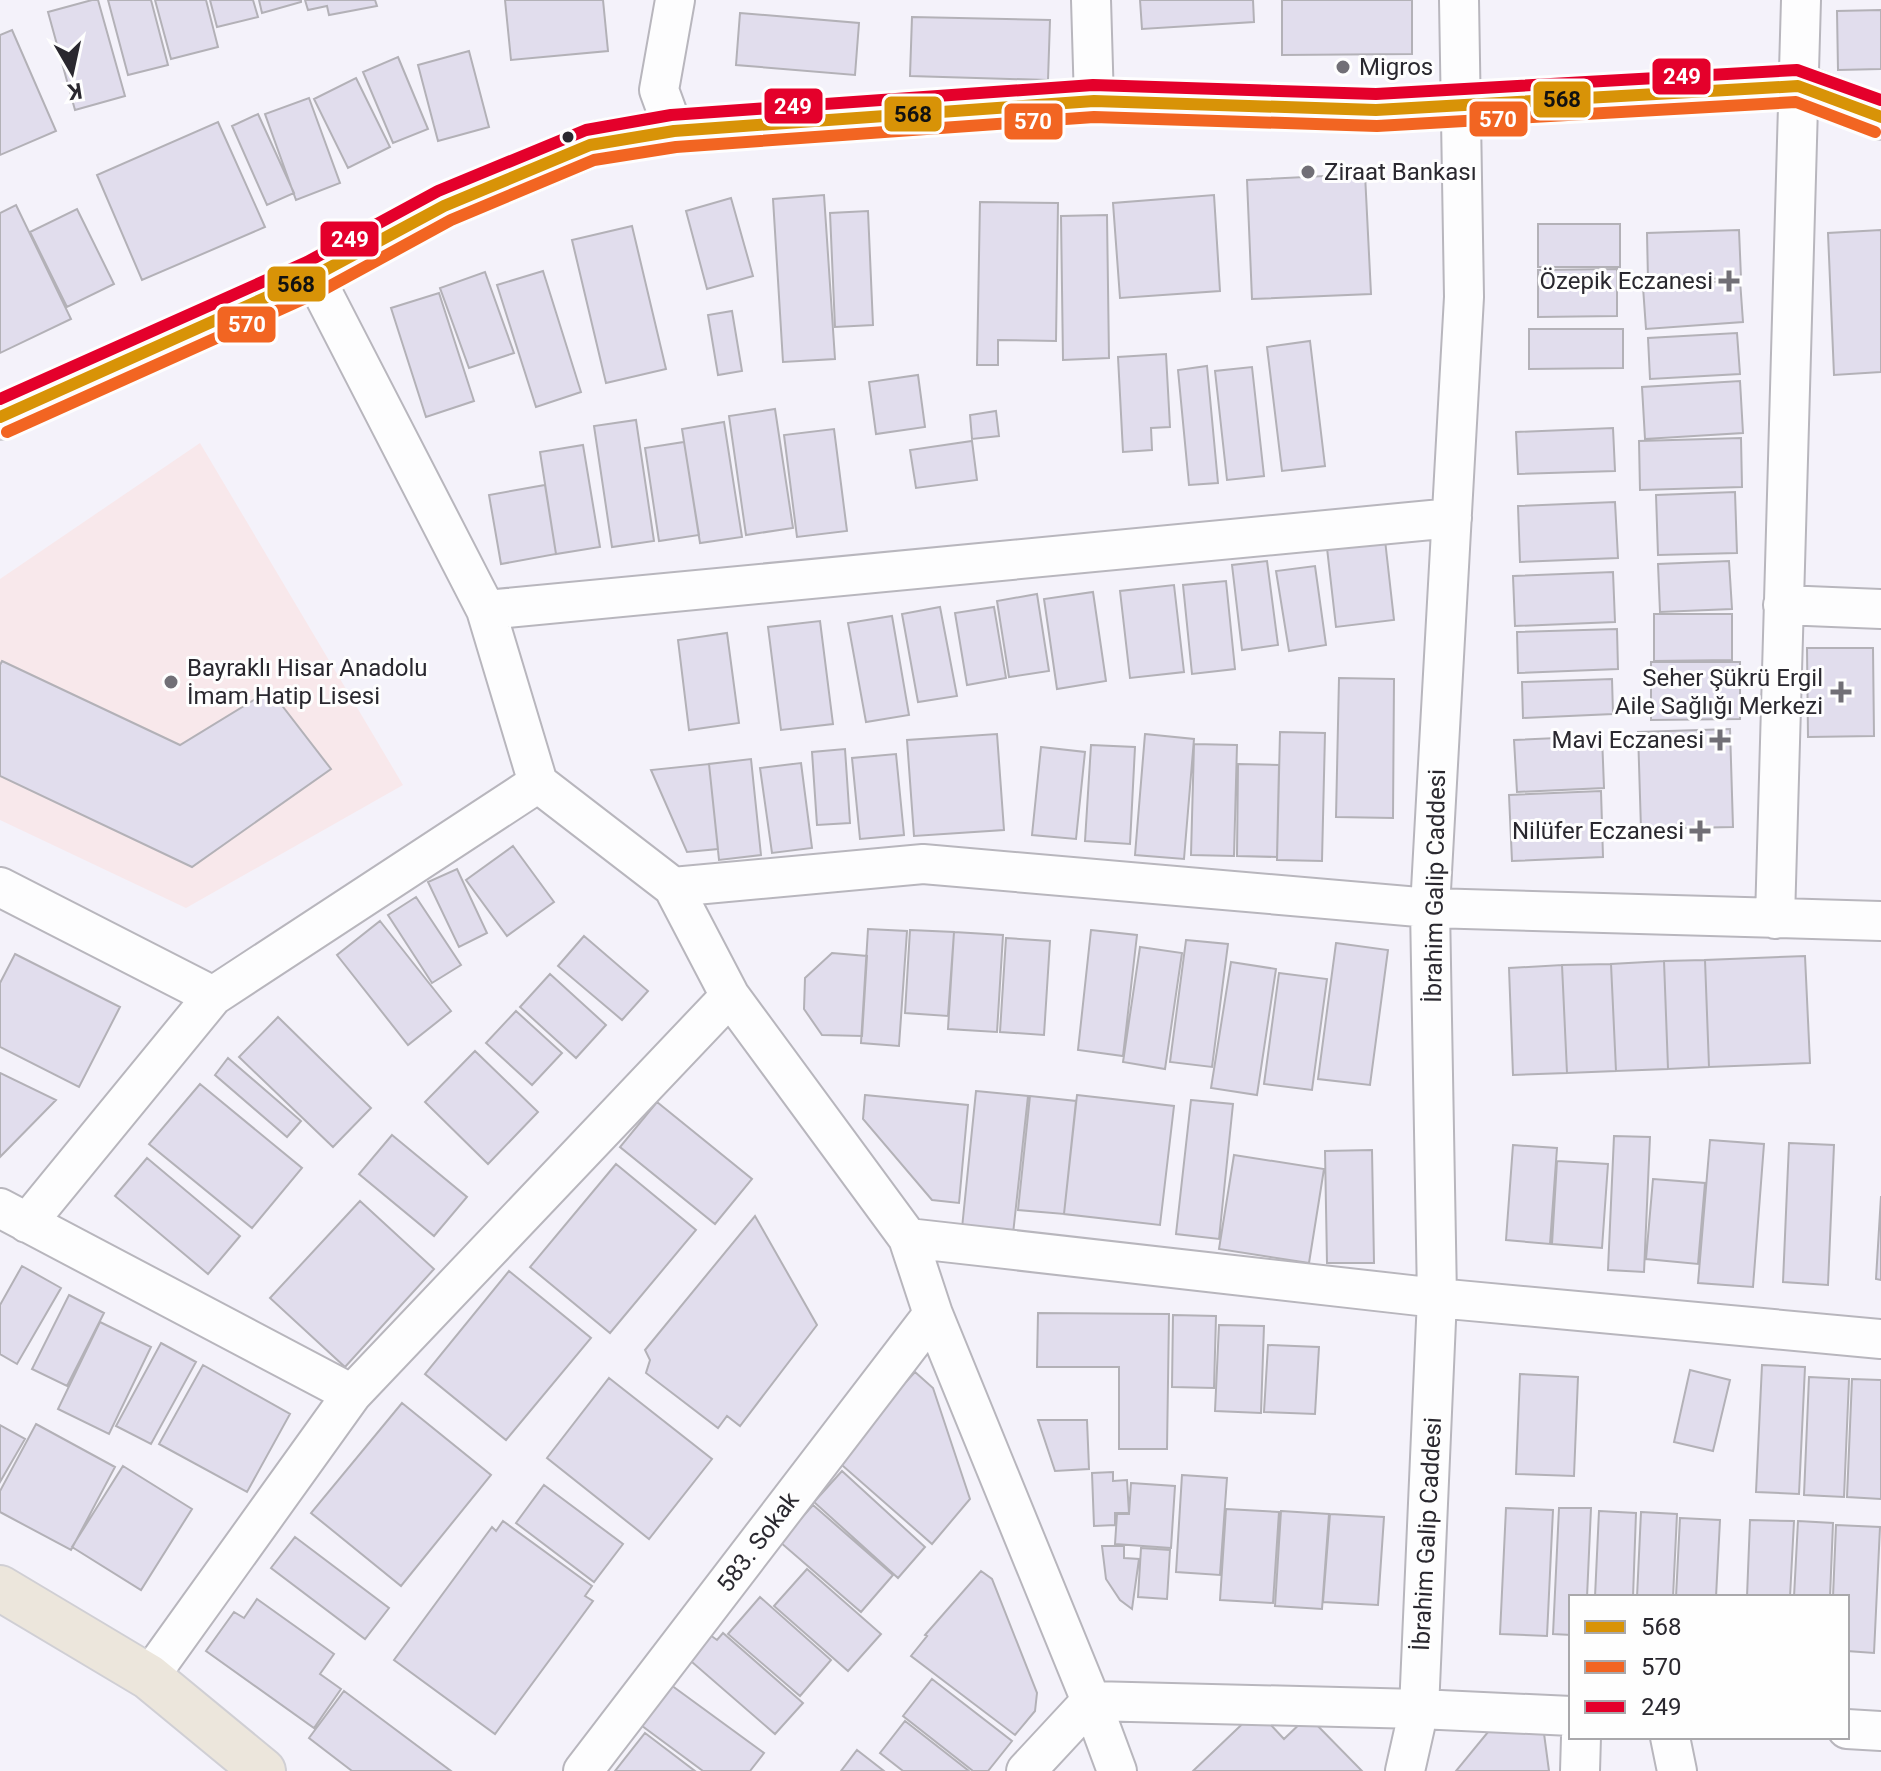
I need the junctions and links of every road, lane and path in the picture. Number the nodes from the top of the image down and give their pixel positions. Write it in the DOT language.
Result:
graph roads {
  1 [pos="675,0"];
  2 [pos="1091,0"];
  3 [pos="1459,0"];
  4 [pos="1801,0"];
  5 [pos="1798,86"];
  6 [pos="1094,101"];
  7 [pos="1460,105"];
  8 [pos="1881,117"];
  9 [pos="674,131"];
  10 [pos="314,276"];
  11 [pos="0,417"];
  12 [pos="1452,518"];
  13 [pos="1783,605"];
  14 [pos="1881,609"];
  15 [pos="486,610"];
  16 [pos="538,783"];
  17 [pos="0,887"];
  18 [pos="673,887"];
  19 [pos="1430,908"];
  20 [pos="1775,919"];
  21 [pos="1881,921"];
  22 [pos="213,996"];
  23 [pos="730,996"];
  24 [pos="13,1216"];
  25 [pos="908,1238"];
  26 [pos="1437,1298"];
  27 [pos="933,1314"];
  28 [pos="1881,1339"];
  29 [pos="352,1394"];
  30 [pos="0,1588"];
  31 [pos="149,1677"];
  32 [pos="1091,1701"];
  33 [pos="1419,1709"];
  34 [pos="1569,1716"];
  35 [pos="1849,1729"];
  36 [pos="1881,1731"];
  37 [pos="1581,1739"];
  38 [pos="1670,1739"];
  39 [pos="263,1771"];
  40 [pos="583,1771"];
  41 [pos="1026,1771"];
  42 [pos="1117,1771"];
  43 [pos="1405,1771"];
  44 [pos="1580,1771"];
  45 [pos="1677,1771"];
  1 -- 9 [label="street"];
  2 -- 6 [label="street"];
  3 -- 7 [label="street, İbrahim Galip Caddesi"];
  4 -- 5 [label="street"];
  5 -- 7 [label="main road"];
  5 -- 8 [label="main road"];
  5 -- 13 [label="street"];
  6 -- 7 [label="main road"];
  6 -- 9 [label="main road"];
  7 -- 12 [label="street, İbrahim Galip Caddesi"];
  9 -- 10 [label="main road"];
  10 -- 11 [label="main road"];
  10 -- 15 [label="street"];
  12 -- 15 [label="street"];
  12 -- 19 [label="street, İbrahim Galip Caddesi"];
  13 -- 14 [label="street"];
  13 -- 20 [label="street"];
  15 -- 16 [label="street"];
  16 -- 18 [label="street"];
  16 -- 22 [label="street"];
  17 -- 22 [label="street"];
  18 -- 19 [label="street"];
  18 -- 23 [label="street"];
  19 -- 20 [label="street"];
  19 -- 26 [label="street, İbrahim Galip Caddesi"];
  20 -- 21 [label="street"];
  22 -- 24 [label="street"];
  23 -- 25 [label="street"];
  23 -- 29 [label="street"];
  24 -- 29 [label="street"];
  25 -- 26 [label="street"];
  25 -- 27 [label="street"];
  26 -- 28 [label="street"];
  26 -- 33 [label="street, İbrahim Galip Caddesi"];
  27 -- 32 [label="street"];
  27 -- 40 [label="street, 583. Sokak"];
  29 -- 31 [label="street"];
  30 -- 31 [label="main road"];
  31 -- 39 [label="main road"];
  32 -- 33 [label="street"];
  32 -- 41 [label="street"];
  32 -- 42 [label="street"];
  33 -- 34 [label="street"];
  33 -- 43 [label="street, İbrahim Galip Caddesi"];
  35 -- 36 [label="street"];
  37 -- 44 [label="street"];
  38 -- 45 [label="street"];
}
